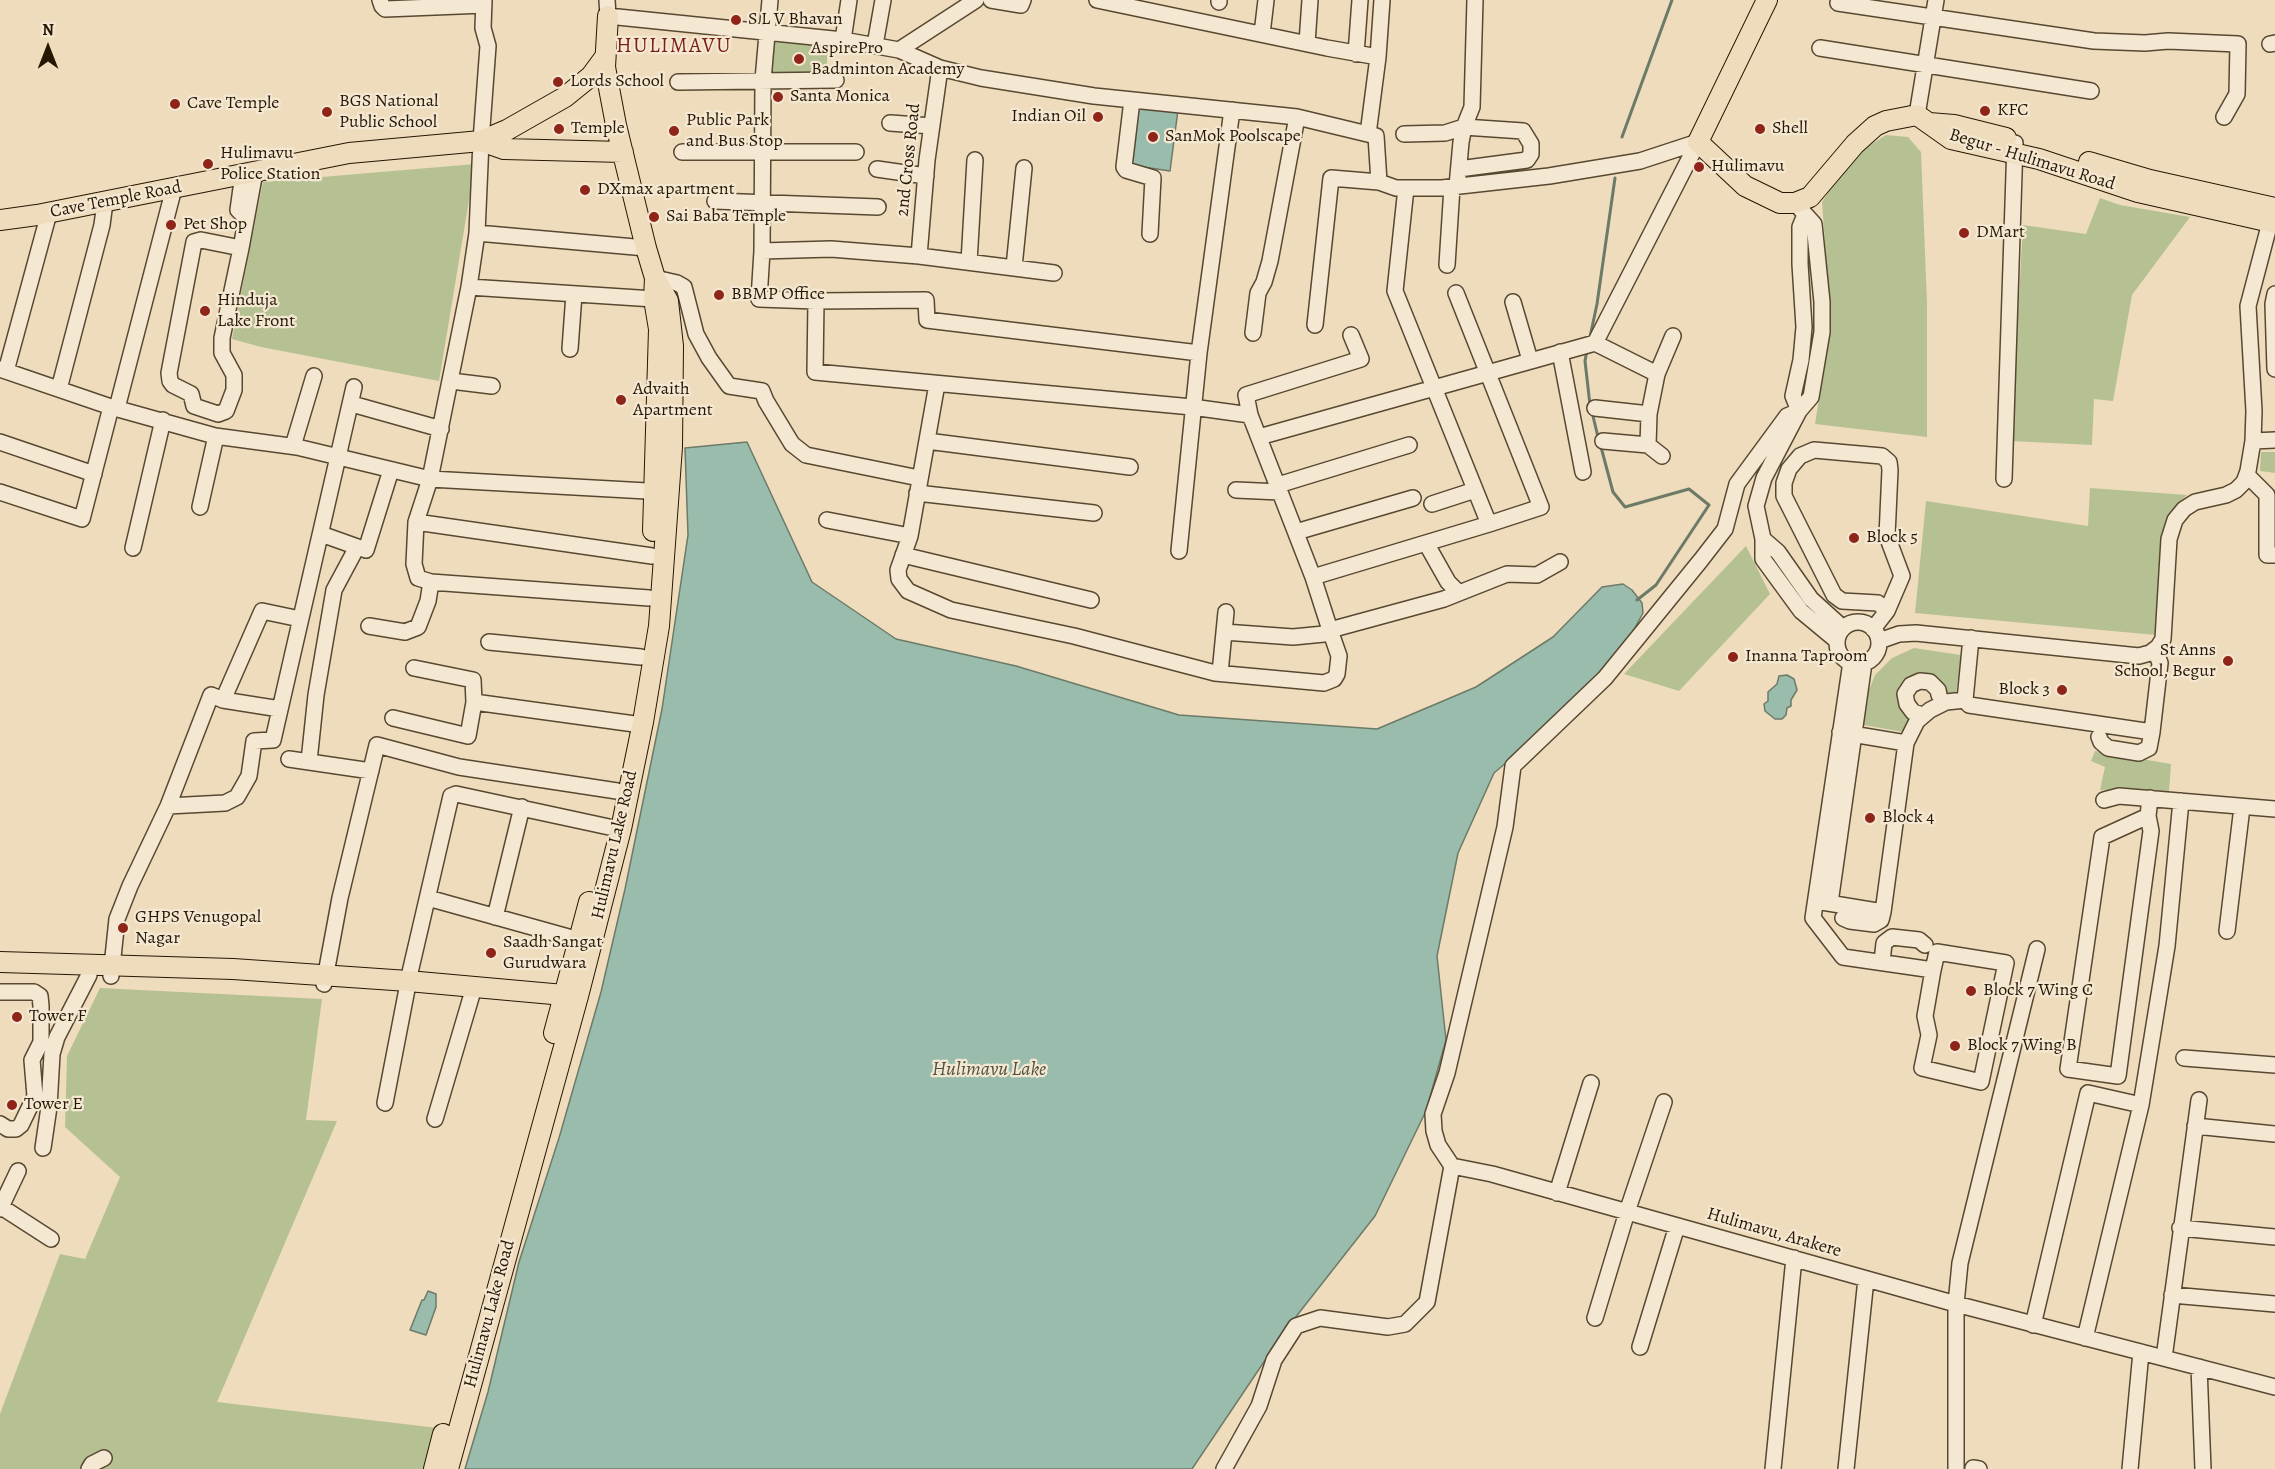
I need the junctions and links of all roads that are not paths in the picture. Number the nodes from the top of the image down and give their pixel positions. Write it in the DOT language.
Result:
graph roads {
  1 [pos="380,0"];
  2 [pos="770,0"];
  3 [pos="849,0"];
  4 [pos="883,0"];
  5 [pos="976,0"];
  6 [pos="991,0"];
  7 [pos="1023,0"];
  8 [pos="1097,0"];
  9 [pos="1266,0"];
  10 [pos="1310,0"];
  11 [pos="1360,0"];
  12 [pos="1382,0"];
  13 [pos="1475,0"];
  14 [pos="1767,0"];
  15 [pos="1936,0"];
  16 [pos="484,2"];
  17 [pos="1838,3"];
  18 [pos="1166,7"];
  19 [pos="607,8"];
  20 [pos="1935,16"];
  21 [pos="766,31"];
  22 [pos="1262,34"];
  23 [pos="843,40"];
  24 [pos="1307,43"];
  25 [pos="875,45"];
  26 [pos="1820,48"];
  27 [pos="898,50"];
  28 [pos="1356,54"];
  29 [pos="605,57"];
  30 [pos="1378,57"];
  31 [pos="1926,64"];
  32 [pos="940,68"];
  33 [pos="763,80"];
  34 [pos="836,80"];
  35 [pos="678,82"];
  36 [pos="2091,91"];
  37 [pos="1132,100"];
  38 [pos="1232,110"];
  39 [pos="1297,117"];
  40 [pos="2224,117"];
  41 [pos="1923,119"];
  42 [pos="890,123"];
  43 [pos="932,126"];
  44 [pos="1464,127"];
  45 [pos="1368,134"];
  46 [pos="1404,134"];
  47 [pos="481,141"];
  48 [pos="1698,142"];
  49 [pos="2014,146"];
  50 [pos="623,152"];
  51 [pos="682,152"];
  52 [pos="762,152"];
  53 [pos="856,152"];
  54 [pos="975,160"];
  55 [pos="1024,168"];
  56 [pos="1459,168"];
  57 [pos="877,169"];
  58 [pos="249,173"];
  59 [pos="926,176"];
  60 [pos="1378,182"];
  61 [pos="1454,187"];
  62 [pos="174,188"];
  63 [pos="1406,188"];
  64 [pos="715,201"];
  65 [pos="105,202"];
  66 [pos="762,202"];
  67 [pos="878,207"];
  68 [pos="1800,209"];
  69 [pos="49,213"];
  70 [pos="2274,215"];
  71 [pos="0,220"];
  72 [pos="477,233"];
  73 [pos="1150,234"];
  74 [pos="240,248"];
  75 [pos="646,248"];
  76 [pos="762,251"];
  77 [pos="919,256"];
  78 [pos="969,262"];
  79 [pos="1447,265"];
  80 [pos="1014,267"];
  81 [pos="1054,273"];
  82 [pos="655,278"];
  83 [pos="469,287"];
  84 [pos="1456,293"];
  85 [pos="573,294"];
  86 [pos="2275,294"];
  87 [pos="654,299"];
  88 [pos="816,301"];
  89 [pos="1513,302"];
  90 [pos="1315,325"];
  91 [pos="1253,333"];
  92 [pos="1351,335"];
  93 [pos="1673,336"];
  94 [pos="1590,344"];
  95 [pos="570,349"];
  96 [pos="1560,352"];
  97 [pos="1199,353"];
  98 [pos="1530,360"];
  99 [pos="2275,369"];
  100 [pos="3,370"];
  101 [pos="1488,374"];
  102 [pos="1657,374"];
  103 [pos="314,376"];
  104 [pos="451,381"];
  105 [pos="937,384"];
  106 [pos="492,386"];
  107 [pos="354,387"];
  108 [pos="58,389"];
  109 [pos="1434,389"];
  110 [pos="352,404"];
  111 [pos="114,407"];
  112 [pos="1192,407"];
  113 [pos="1595,408"];
  114 [pos="1799,411"];
  115 [pos="1649,414"];
  116 [pos="1250,415"];
  117 [pos="163,420"];
  118 [pos="441,429"];
  119 [pos="216,436"];
  120 [pos="1259,437"];
  121 [pos="2275,440"];
  122 [pos="927,441"];
  123 [pos="1603,441"];
  124 [pos="2253,441"];
  125 [pos="0,442"];
  126 [pos="1409,445"];
  127 [pos="1648,445"];
  128 [pos="293,446"];
  129 [pos="1662,456"];
  130 [pos="339,458"];
  131 [pos="1130,467"];
  132 [pos="391,470"];
  133 [pos="1583,472"];
  134 [pos="94,474"];
  135 [pos="2247,475"];
  136 [pos="430,479"];
  137 [pos="2004,479"];
  138 [pos="918,486"];
  139 [pos="1279,488"];
  140 [pos="1236,490"];
  141 [pos="1475,490"];
  142 [pos="661,491"];
  143 [pos="0,492"];
  144 [pos="1413,498"];
  145 [pos="1432,504"];
  146 [pos="200,507"];
  147 [pos="2271,507"];
  148 [pos="1094,513"];
  149 [pos="827,520"];
  150 [pos="416,522"];
  151 [pos="1490,524"];
  152 [pos="1296,532"];
  153 [pos="321,534"];
  154 [pos="910,536"];
  155 [pos="1426,543"];
  156 [pos="357,547"];
  157 [pos="133,548"];
  158 [pos="1179,551"];
  159 [pos="903,555"];
  160 [pos="2275,555"];
  161 [pos="652,556"];
  162 [pos="1560,562"];
  163 [pos="1313,577"];
  164 [pos="430,582"];
  165 [pos="1459,592"];
  166 [pos="649,598"];
  167 [pos="1092,600"];
  168 [pos="1883,607"];
  169 [pos="1226,612"];
  170 [pos="300,619"];
  171 [pos="369,626"];
  172 [pos="1330,630"];
  173 [pos="1871,631"];
  174 [pos="1224,633"];
  175 [pos="1840,634"];
  176 [pos="1971,639"];
  177 [pos="489,642"];
  178 [pos="2155,650"];
  179 [pos="641,657"];
  180 [pos="1857,662"];
  181 [pos="414,668"];
  182 [pos="1220,673"];
  183 [pos="1939,695"];
  184 [pos="223,700"];
  185 [pos="1965,700"];
  186 [pos="474,702"];
  187 [pos="280,709"];
  188 [pos="1923,715"];
  189 [pos="393,718"];
  190 [pos="636,724"];
  191 [pos="2152,732"];
  192 [pos="1847,733"];
  193 [pos="2099,736"];
  194 [pos="1906,742"];
  195 [pos="289,759"];
  196 [pos="309,762"];
  197 [pos="371,771"];
  198 [pos="617,791"];
  199 [pos="2150,798"];
  200 [pos="2104,800"];
  201 [pos="2181,801"];
  202 [pos="168,806"];
  203 [pos="522,807"];
  204 [pos="2242,807"];
  205 [pos="2275,809"];
  206 [pos="2148,816"];
  207 [pos="609,827"];
  208 [pos="428,898"];
  209 [pos="1823,902"];
  210 [pos="1883,912"];
  211 [pos="495,917"];
  212 [pos="1843,918"];
  213 [pos="2227,931"];
  214 [pos="579,940"];
  215 [pos="1925,945"];
  216 [pos="2037,949"];
  217 [pos="0,962"];
  218 [pos="1882,962"];
  219 [pos="1933,970"];
  220 [pos="111,971"];
  221 [pos="0,974"];
  222 [pos="89,975"];
  223 [pos="324,980"];
  224 [pos="408,985"];
  225 [pos="0,992"];
  226 [pos="472,994"];
  227 [pos="570,1000"];
  228 [pos="2184,1058"];
  229 [pos="2275,1065"];
  230 [pos="1591,1083"];
  231 [pos="2199,1100"];
  232 [pos="1664,1102"];
  233 [pos="385,1104"];
  234 [pos="2141,1105"];
  235 [pos="435,1119"];
  236 [pos="0,1124"];
  237 [pos="2195,1126"];
  238 [pos="2275,1134"];
  239 [pos="43,1148"];
  240 [pos="1452,1166"];
  241 [pos="18,1171"];
  242 [pos="1557,1193"];
  243 [pos="0,1207"];
  244 [pos="1626,1212"];
  245 [pos="1677,1226"];
  246 [pos="2180,1228"];
  247 [pos="2275,1237"];
  248 [pos="51,1239"];
  249 [pos="1794,1258"];
  250 [pos="1866,1279"];
  251 [pos="2172,1295"];
  252 [pos="1956,1304"];
  253 [pos="2275,1304"];
  254 [pos="1595,1318"];
  255 [pos="2033,1325"];
  256 [pos="2085,1338"];
  257 [pos="1640,1347"];
  258 [pos="2141,1352"];
  259 [pos="2164,1358"];
  260 [pos="2199,1367"];
  261 [pos="2275,1387"];
  262 [pos="104,1458"];
  263 [pos="89,1469"];
  264 [pos="434,1469"];
  265 [pos="448,1469"];
  266 [pos="1224,1469"];
  267 [pos="1773,1469"];
  268 [pos="1846,1469"];
  269 [pos="1956,1469"];
  270 [pos="2130,1469"];
  271 [pos="2203,1469"];
  1 -- 16 [label="street"];
  2 -- 21 [label="street"];
  3 -- 23 [label="street"];
  4 -- 25 [label="street"];
  5 -- 27 [label="street"];
  6 -- 7 [label="street"];
  8 -- 18 [label="street"];
  9 -- 22 [label="street"];
  10 -- 24 [label="street"];
  11 -- 28 [label="street"];
  12 -- 30 [label="street"];
  13 -- 44 [label="street"];
  14 -- 48 [label="main road"];
  15 -- 20 [label="street"];
  16 -- 47 [label="street"];
  17 -- 20 [label="street"];
  18 -- 22 [label="street"];
  19 -- 21 [label="street"];
  19 -- 29 [label="main road, Hulimavu Lake Road"];
  20 -- 31 [label="street"];
  20 -- 40 [label="street"];
  21 -- 23 [label="street"];
  21 -- 33 [label="street"];
  22 -- 24 [label="street"];
  23 -- 25 [label="street"];
  24 -- 28 [label="street"];
  25 -- 27 [label="street"];
  26 -- 31 [label="street"];
  27 -- 32 [label="street"];
  28 -- 30 [label="street"];
  29 -- 47 [label="main road, Cave Temple Road"];
  29 -- 50 [label="main road, Hulimavu Lake Road"];
  30 -- 45 [label="street"];
  31 -- 36 [label="street"];
  31 -- 41 [label="street"];
  32 -- 37 [label="street"];
  32 -- 43 [label="street, 2nd Cross Road"];
  33 -- 34 [label="street"];
  33 -- 35 [label="street"];
  33 -- 52 [label="street"];
  37 -- 38 [label="street"];
  37 -- 73 [label="street"];
  38 -- 39 [label="street"];
  38 -- 97 [label="street"];
  39 -- 45 [label="street"];
  39 -- 91 [label="street"];
  41 -- 49 [label="main road, Begur - Hulimavu Road"];
  41 -- 68 [label="main road, Begur - Hulimavu Road"];
  42 -- 43 [label="street"];
  43 -- 59 [label="street, 2nd Cross Road"];
  44 -- 46 [label="street"];
  44 -- 56 [label="street"];
  44 -- 56 [label="street"];
  45 -- 60 [label="street"];
  47 -- 50 [label="main road, Cave Temple Road"];
  47 -- 58 [label="main road, Cave Temple Road"];
  47 -- 72 [label="street"];
  48 -- 61 [label="street"];
  48 -- 68 [label="main road"];
  48 -- 94 [label="street"];
  49 -- 70 [label="main road, Begur - Hulimavu Road"];
  49 -- 137 [label="street"];
  50 -- 75 [label="main road, Hulimavu Lake Road"];
  51 -- 52 [label="street"];
  52 -- 53 [label="street"];
  52 -- 66 [label="street"];
  54 -- 78 [label="street"];
  55 -- 80 [label="street"];
  56 -- 61 [label="street"];
  57 -- 59 [label="street"];
  58 -- 62 [label="main road, Cave Temple Road"];
  58 -- 74 [label="street"];
  59 -- 77 [label="street, 2nd Cross Road"];
  60 -- 63 [label="street"];
  60 -- 90 [label="street"];
  61 -- 63 [label="street"];
  61 -- 79 [label="street"];
  62 -- 65 [label="main road, Cave Temple Road"];
  62 -- 111 [label="street"];
  63 -- 109 [label="street"];
  64 -- 66 [label="street"];
  65 -- 69 [label="main road, Cave Temple Road"];
  65 -- 108 [label="street"];
  66 -- 67 [label="street"];
  66 -- 76 [label="street"];
  68 -- 114 [label="street"];
  69 -- 71 [label="main road, Cave Temple Road"];
  69 -- 100 [label="street"];
  70 -- 124 [label="street"];
  72 -- 75 [label="street"];
  72 -- 83 [label="street"];
  74 -- 74 [label="street"];
  75 -- 82 [label="main road, Hulimavu Lake Road"];
  76 -- 77 [label="street"];
  76 -- 88 [label="street"];
  77 -- 78 [label="street"];
  78 -- 80 [label="street"];
  80 -- 81 [label="street"];
  82 -- 87 [label="main road, Hulimavu Lake Road"];
  82 -- 138 [label="street"];
  82 -- 142 [label="main road, Hulimavu Lake Road"];
  83 -- 85 [label="street"];
  83 -- 104 [label="street"];
  84 -- 101 [label="street"];
  85 -- 87 [label="street"];
  85 -- 95 [label="street"];
  86 -- 99 [label="street"];
  87 -- 142 [label="main road, Hulimavu Lake Road"];
  88 -- 97 [label="street"];
  88 -- 105 [label="street"];
  89 -- 98 [label="street"];
  92 -- 116 [label="street"];
  93 -- 102 [label="street"];
  94 -- 96 [label="street"];
  94 -- 102 [label="street"];
  96 -- 98 [label="street"];
  96 -- 133 [label="street"];
  97 -- 112 [label="street"];
  98 -- 101 [label="street"];
  100 -- 108 [label="street"];
  101 -- 109 [label="street"];
  101 -- 151 [label="street"];
  102 -- 115 [label="street"];
  103 -- 128 [label="street"];
  104 -- 106 [label="street"];
  104 -- 118 [label="street"];
  105 -- 112 [label="street"];
  105 -- 122 [label="street"];
  107 -- 110 [label="street"];
  108 -- 111 [label="street"];
  109 -- 120 [label="street"];
  109 -- 141 [label="street"];
  110 -- 118 [label="street"];
  110 -- 130 [label="street"];
  111 -- 117 [label="street"];
  111 -- 134 [label="street"];
  112 -- 116 [label="street"];
  112 -- 158 [label="street"];
  113 -- 115 [label="street"];
  114 -- 175 [label="street"];
  114 -- 240 [label="street"];
  115 -- 127 [label="street"];
  116 -- 120 [label="street"];
  117 -- 119 [label="street"];
  117 -- 157 [label="street"];
  118 -- 136 [label="street"];
  119 -- 128 [label="street"];
  119 -- 146 [label="street"];
  120 -- 139 [label="street"];
  121 -- 124 [label="street"];
  122 -- 131 [label="street"];
  122 -- 138 [label="street"];
  123 -- 127 [label="street"];
  124 -- 135 [label="street"];
  125 -- 134 [label="street"];
  126 -- 139 [label="street"];
  127 -- 129 [label="street"];
  128 -- 130 [label="street"];
  130 -- 132 [label="street"];
  130 -- 153 [label="street"];
  132 -- 136 [label="street"];
  132 -- 156 [label="street"];
  134 -- 143 [label="street"];
  135 -- 147 [label="street"];
  135 -- 178 [label="street"];
  136 -- 142 [label="street"];
  136 -- 150 [label="street"];
  138 -- 148 [label="street"];
  138 -- 154 [label="street"];
  139 -- 140 [label="street"];
  139 -- 152 [label="street"];
  141 -- 145 [label="street"];
  141 -- 151 [label="street"];
  142 -- 161 [label="main road, Hulimavu Lake Road"];
  142 -- 190 [label="main road, Hulimavu Lake Road"];
  144 -- 152 [label="street"];
  147 -- 160 [label="street"];
  149 -- 154 [label="street"];
  150 -- 161 [label="street"];
  150 -- 164 [label="street"];
  151 -- 155 [label="street"];
  152 -- 163 [label="street"];
  153 -- 156 [label="street"];
  153 -- 170 [label="street"];
  154 -- 159 [label="street"];
  155 -- 163 [label="street"];
  155 -- 165 [label="street"];
  156 -- 196 [label="street"];
  159 -- 167 [label="street"];
  159 -- 182 [label="street"];
  161 -- 166 [label="main road, Hulimavu Lake Road"];
  162 -- 165 [label="street"];
  163 -- 172 [label="street"];
  164 -- 166 [label="street"];
  164 -- 171 [label="street"];
  165 -- 172 [label="street"];
  166 -- 179 [label="main road, Hulimavu Lake Road"];
  168 -- 168 [label="street"];
  168 -- 173 [label="street"];
  169 -- 174 [label="street"];
  170 -- 184 [label="street"];
  170 -- 187 [label="street"];
  172 -- 174 [label="street"];
  172 -- 182 [label="street"];
  173 -- 175 [label="street"];
  173 -- 176 [label="street"];
  173 -- 180 [label="street"];
  174 -- 182 [label="street"];
  175 -- 180 [label="street"];
  176 -- 178 [label="street"];
  176 -- 185 [label="street"];
  177 -- 179 [label="street"];
  178 -- 191 [label="street"];
  179 -- 190 [label="main road, Hulimavu Lake Road"];
  180 -- 192 [label="street"];
  181 -- 186 [label="street"];
  183 -- 188 [label="street"];
  184 -- 187 [label="street"];
  184 -- 202 [label="street"];
  185 -- 188 [label="street"];
  185 -- 191 [label="street"];
  186 -- 189 [label="street"];
  186 -- 190 [label="street"];
  187 -- 202 [label="street"];
  188 -- 194 [label="street"];
  190 -- 198 [label="main road, Hulimavu Lake Road"];
  190 -- 227 [label="main road, Hulimavu Lake Road"];
  191 -- 193 [label="street"];
  192 -- 194 [label="street"];
  192 -- 209 [label="street"];
  194 -- 210 [label="street"];
  195 -- 196 [label="street"];
  196 -- 197 [label="street"];
  197 -- 198 [label="street"];
  197 -- 223 [label="street"];
  198 -- 207 [label="main road, Hulimavu Lake Road"];
  199 -- 200 [label="street"];
  199 -- 201 [label="street"];
  199 -- 206 [label="street"];
  201 -- 204 [label="street"];
  201 -- 234 [label="street"];
  202 -- 220 [label="street"];
  203 -- 207 [label="street"];
  203 -- 208 [label="street"];
  203 -- 211 [label="street"];
  204 -- 205 [label="street"];
  204 -- 213 [label="street"];
  206 -- 206 [label="street"];
  207 -- 214 [label="main road, Hulimavu Lake Road"];
  208 -- 211 [label="street"];
  208 -- 224 [label="street"];
  209 -- 210 [label="street"];
  209 -- 218 [label="street"];
  210 -- 212 [label="street"];
  211 -- 214 [label="street"];
  214 -- 227 [label="main road, Hulimavu Lake Road"];
  215 -- 218 [label="street"];
  216 -- 252 [label="street"];
  217 -- 220 [label="main road"];
  218 -- 219 [label="street"];
  219 -- 219 [label="street"];
  220 -- 222 [label="main road"];
  220 -- 223 [label="main road"];
  221 -- 222 [label="main road"];
  222 -- 239 [label="street"];
  223 -- 224 [label="main road"];
  224 -- 226 [label="main road"];
  224 -- 227 [label="main road"];
  224 -- 233 [label="street"];
  225 -- 236 [label="street"];
  226 -- 227 [label="main road"];
  226 -- 235 [label="street"];
  227 -- 264 [label="main road, Hulimavu Lake Road"];
  227 -- 265 [label="main road, Hulimavu Lake Road"];
  228 -- 229 [label="street"];
  230 -- 242 [label="street"];
  231 -- 237 [label="street"];
  232 -- 244 [label="street"];
  234 -- 255 [label="street"];
  234 -- 256 [label="street"];
  237 -- 238 [label="street"];
  237 -- 246 [label="street"];
  240 -- 242 [label="street, Hulimavu, Arakere"];
  240 -- 266 [label="street"];
  241 -- 243 [label="street"];
  242 -- 244 [label="street, Hulimavu, Arakere"];
  243 -- 248 [label="street"];
  244 -- 245 [label="street, Hulimavu, Arakere"];
  244 -- 254 [label="street"];
  245 -- 249 [label="street, Hulimavu, Arakere"];
  245 -- 257 [label="street"];
  246 -- 247 [label="street"];
  246 -- 251 [label="street"];
  249 -- 250 [label="street, Hulimavu, Arakere"];
  249 -- 267 [label="street"];
  250 -- 252 [label="street, Hulimavu, Arakere"];
  250 -- 268 [label="street"];
  251 -- 253 [label="street"];
  251 -- 259 [label="street"];
  252 -- 255 [label="street, Hulimavu, Arakere"];
  252 -- 269 [label="street"];
  255 -- 256 [label="street, Hulimavu, Arakere"];
  256 -- 258 [label="street, Hulimavu, Arakere"];
  258 -- 259 [label="street, Hulimavu, Arakere"];
  258 -- 270 [label="street"];
  259 -- 260 [label="street, Hulimavu, Arakere"];
  260 -- 261 [label="street, Hulimavu, Arakere"];
  260 -- 271 [label="street"];
  262 -- 263 [label="street"];
}
